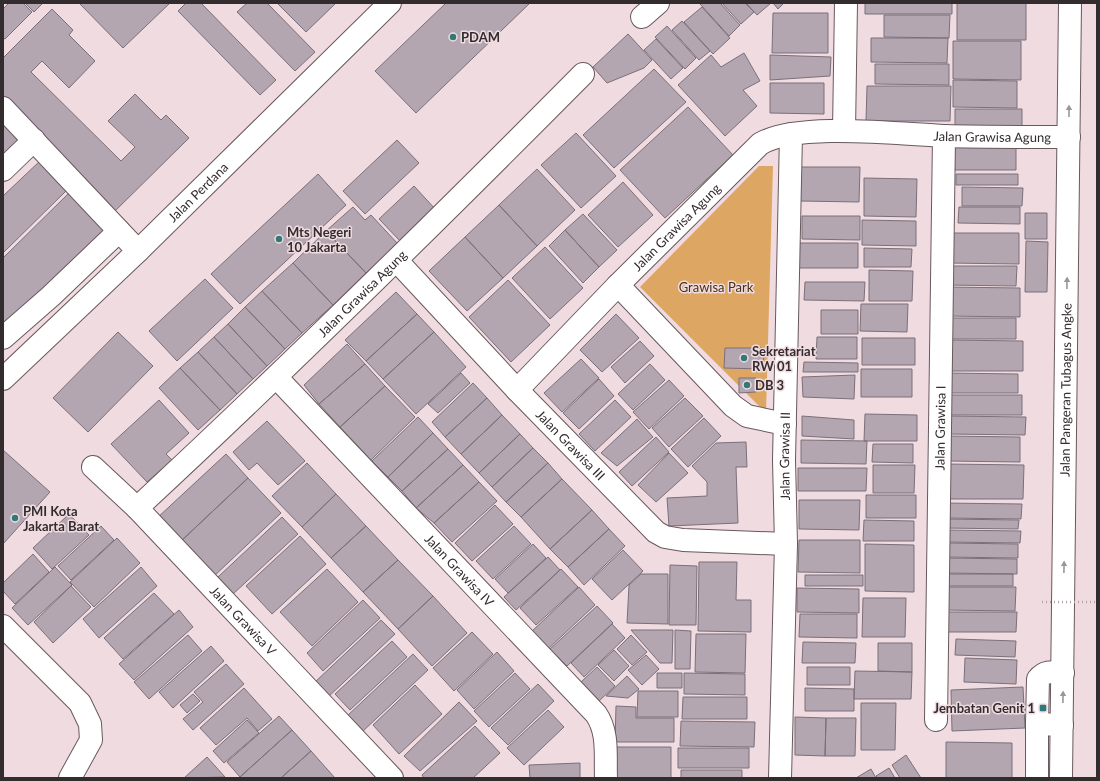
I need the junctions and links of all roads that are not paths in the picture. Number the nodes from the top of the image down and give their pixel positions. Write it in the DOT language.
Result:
graph roads {
  1 [pos="390,3"];
  2 [pos="658,3"];
  3 [pos="846,3"];
  4 [pos="1070,3"];
  5 [pos="642,17"];
  6 [pos="583,74"];
  7 [pos="3,108"];
  8 [pos="844,131"];
  9 [pos="791,134"];
  10 [pos="944,136"];
  11 [pos="1069,137"];
  12 [pos="34,140"];
  13 [pos="3,170"];
  14 [pos="119,231"];
  15 [pos="138,251"];
  16 [pos="397,261"];
  17 [pos="618,285"];
  18 [pos="3,338"];
  19 [pos="8,365"];
  20 [pos="277,378"];
  21 [pos="517,390"];
  22 [pos="785,424"];
  23 [pos="93,467"];
  24 [pos="137,508"];
  25 [pos="786,544"];
  26 [pos="3,626"];
  27 [pos="1063,673"];
  28 [pos="936,720"];
  29 [pos="1037,724"];
  30 [pos="1062,725"];
  31 [pos="70,778"];
  32 [pos="392,778"];
  33 [pos="606,778"];
  34 [pos="780,778"];
  35 [pos="1037,778"];
  36 [pos="1061,778"];
  1 -- 15 [label="street, Jalan Perdana"];
  2 -- 5 [label="street"];
  3 -- 8 [label="street"];
  11 -- 4 [label="street, Jalan Pangeran Tubagus Angke, one-way"];
  6 -- 16 [label="street, Jalan Grawisa Agung"];
  7 -- 12 [label="street"];
  8 -- 9 [label="street, Jalan Grawisa Agung"];
  8 -- 10 [label="street, Jalan Grawisa Agung"];
  9 -- 17 [label="street, Jalan Grawisa Agung"];
  9 -- 22 [label="street, Jalan Grawisa II"];
  10 -- 11 [label="street, Jalan Grawisa Agung"];
  10 -- 28 [label="street, Jalan Grawisa I"];
  27 -- 11 [label="street, Jalan Pangeran Tubagus Angke, one-way"];
  12 -- 13 [label="street"];
  12 -- 14 [label="street"];
  14 -- 15 [label="street"];
  14 -- 18 [label="street"];
  15 -- 19 [label="street, Jalan Perdana"];
  16 -- 20 [label="street, Jalan Grawisa Agung"];
  16 -- 21 [label="street, Jalan Grawisa III"];
  17 -- 21 [label="street, Jalan Grawisa Agung"];
  17 -- 22 [label="street"];
  20 -- 24 [label="street, Jalan Grawisa Agung"];
  20 -- 33 [label="street, Jalan Grawisa IV"];
  21 -- 25 [label="street, Jalan Grawisa III"];
  22 -- 25 [label="street, Jalan Grawisa II"];
  23 -- 24 [label="street, Jalan Grawisa V"];
  24 -- 32 [label="street, Jalan Grawisa V"];
  25 -- 34 [label="street, Jalan Grawisa II"];
  26 -- 31 [label="street"];
  27 -- 29 [label="street"];
  30 -- 27 [label="street, Jalan Pangeran Tubagus Angke, one-way"];
  29 -- 30 [label="street"];
  29 -- 35 [label="street"];
  30 -- 36 [label="street, Jalan Pangeran Tubagus Angke"];
}
